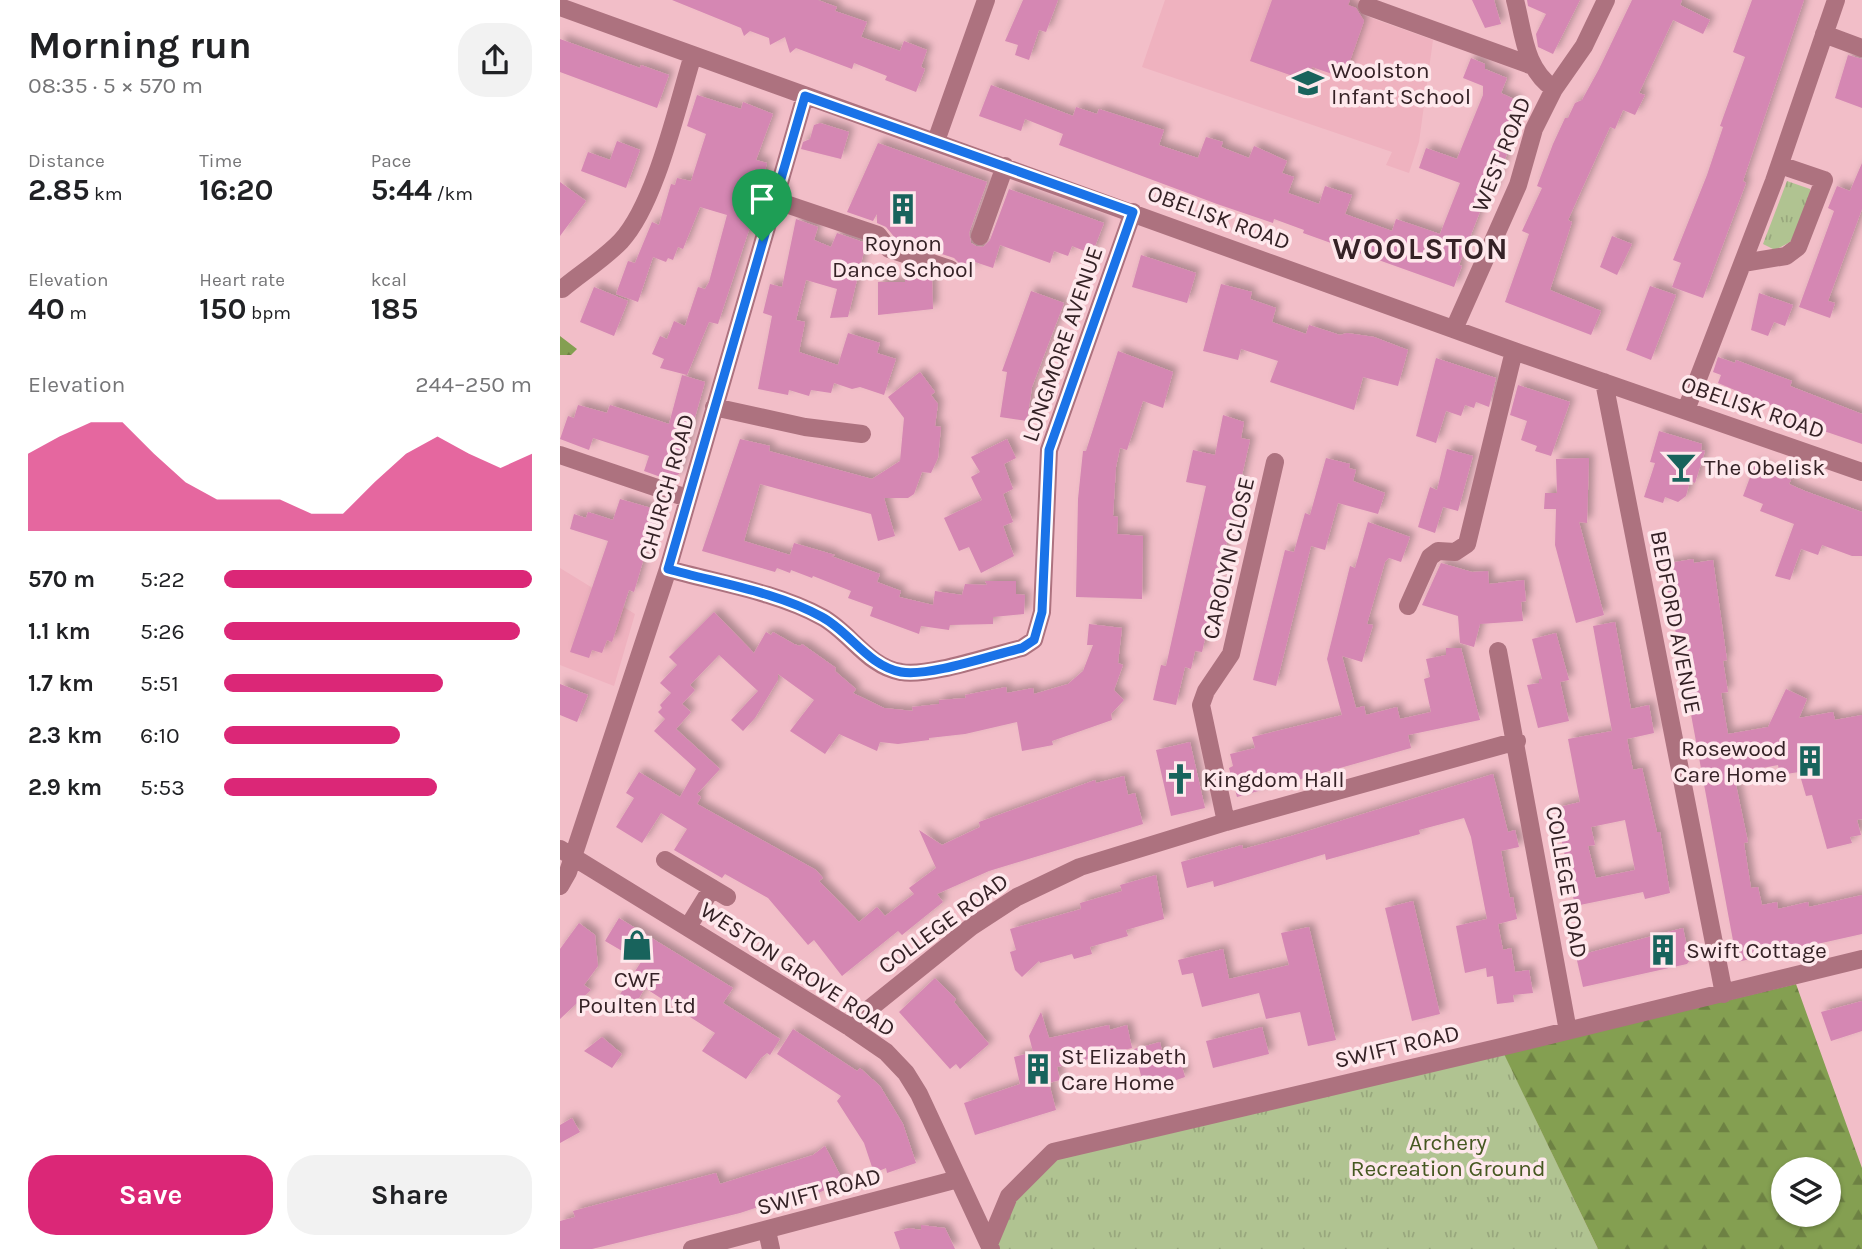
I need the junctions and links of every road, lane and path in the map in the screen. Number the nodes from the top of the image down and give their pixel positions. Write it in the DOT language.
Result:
graph roads {
  1 [pos="986,0"];
  2 [pos="1515,0"];
  3 [pos="1606,0"];
  4 [pos="1836,0"];
  5 [pos="1367,6"];
  6 [pos="560,7"];
  7 [pos="1824,34"];
  8 [pos="1862,48"];
  9 [pos="693,55"];
  10 [pos="1530,65"];
  11 [pos="1554,89"];
  12 [pos="805,96"];
  13 [pos="936,141"];
  14 [pos="1780,165"];
  15 [pos="1005,166"];
  16 [pos="774,200"];
  17 [pos="1133,212"];
  18 [pos="980,236"];
  19 [pos="1743,263"];
  20 [pos="950,269"];
  21 [pos="562,289"];
  22 [pos="1454,329"];
  23 [pos="1514,351"];
  24 [pos="1604,382"];
  25 [pos="714,407"];
  26 [pos="1686,410"];
  27 [pos="862,434"];
  28 [pos="560,455"];
  29 [pos="1275,462"];
  30 [pos="1862,472"];
  31 [pos="687,498"];
  32 [pos="668,569"];
  33 [pos="1408,606"];
  34 [pos="1498,650"];
  35 [pos="1517,741"];
  36 [pos="1226,822"];
  37 [pos="566,853"];
  38 [pos="665,860"];
  39 [pos="560,886"];
  40 [pos="688,927"];
  41 [pos="1862,959"];
  42 [pos="1724,994"];
  43 [pos="848,1026"];
  44 [pos="1568,1031"];
  45 [pos="958,1179"];
  46 [pos="767,1231"];
  47 [pos="990,1247"];
  48 [pos="692,1249"];
  49 [pos="771,1249"];
  1 -- 13 [label="street"];
  2 -- 10 [label="street, WEST ROAD"];
  3 -- 11 [label="street"];
  4 -- 7 [label="street"];
  5 -- 10 [label="street"];
  6 -- 9 [label="street, OBELISK ROAD"];
  7 -- 8 [label="street"];
  7 -- 14 [label="street"];
  9 -- 12 [label="street, OBELISK ROAD"];
  9 -- 21 [label="street"];
  10 -- 11 [label="street, WEST ROAD"];
  11 -- 22 [label="street, WEST ROAD"];
  12 -- 13 [label="street, OBELISK ROAD"];
  12 -- 16 [label="street, CHURCH ROAD"];
  13 -- 15 [label="street, OBELISK ROAD"];
  14 -- 19 [label="street"];
  14 -- 19 [label="street"];
  15 -- 17 [label="street, OBELISK ROAD"];
  15 -- 18 [label="street"];
  16 -- 20 [label="street"];
  16 -- 25 [label="street, CHURCH ROAD"];
  17 -- 22 [label="street, OBELISK ROAD"];
  17 -- 32 [label="street, LONGMORE AVENUE"];
  19 -- 26 [label="street"];
  22 -- 23 [label="street, OBELISK ROAD"];
  23 -- 24 [label="street, OBELISK ROAD"];
  23 -- 33 [label="street"];
  24 -- 26 [label="street, OBELISK ROAD"];
  24 -- 42 [label="street, BEDFORD AVENUE"];
  25 -- 27 [label="street"];
  25 -- 31 [label="street, CHURCH ROAD"];
  26 -- 30 [label="street, OBELISK ROAD"];
  28 -- 31 [label="street"];
  29 -- 36 [label="street, CAROLYN CLOSE"];
  31 -- 32 [label="street, CHURCH ROAD"];
  32 -- 37 [label="street, CHURCH ROAD"];
  34 -- 35 [label="street, COLLEGE ROAD"];
  35 -- 36 [label="street, COLLEGE ROAD"];
  35 -- 44 [label="street, COLLEGE ROAD"];
  36 -- 43 [label="street, COLLEGE ROAD"];
  37 -- 39 [label="street, CHURCH ROAD"];
  37 -- 40 [label="street, WESTON GROVE ROAD"];
  38 -- 40 [label="street"];
  40 -- 43 [label="street, WESTON GROVE ROAD"];
  41 -- 42 [label="street, SWIFT ROAD"];
  42 -- 44 [label="street, SWIFT ROAD"];
  43 -- 45 [label="street, WESTON GROVE ROAD"];
  44 -- 47 [label="street, SWIFT ROAD"];
  45 -- 46 [label="street, SWIFT ROAD"];
  45 -- 47 [label="street, WESTON GROVE ROAD"];
  46 -- 48 [label="street, SWIFT ROAD"];
  46 -- 49 [label="street"];
}
